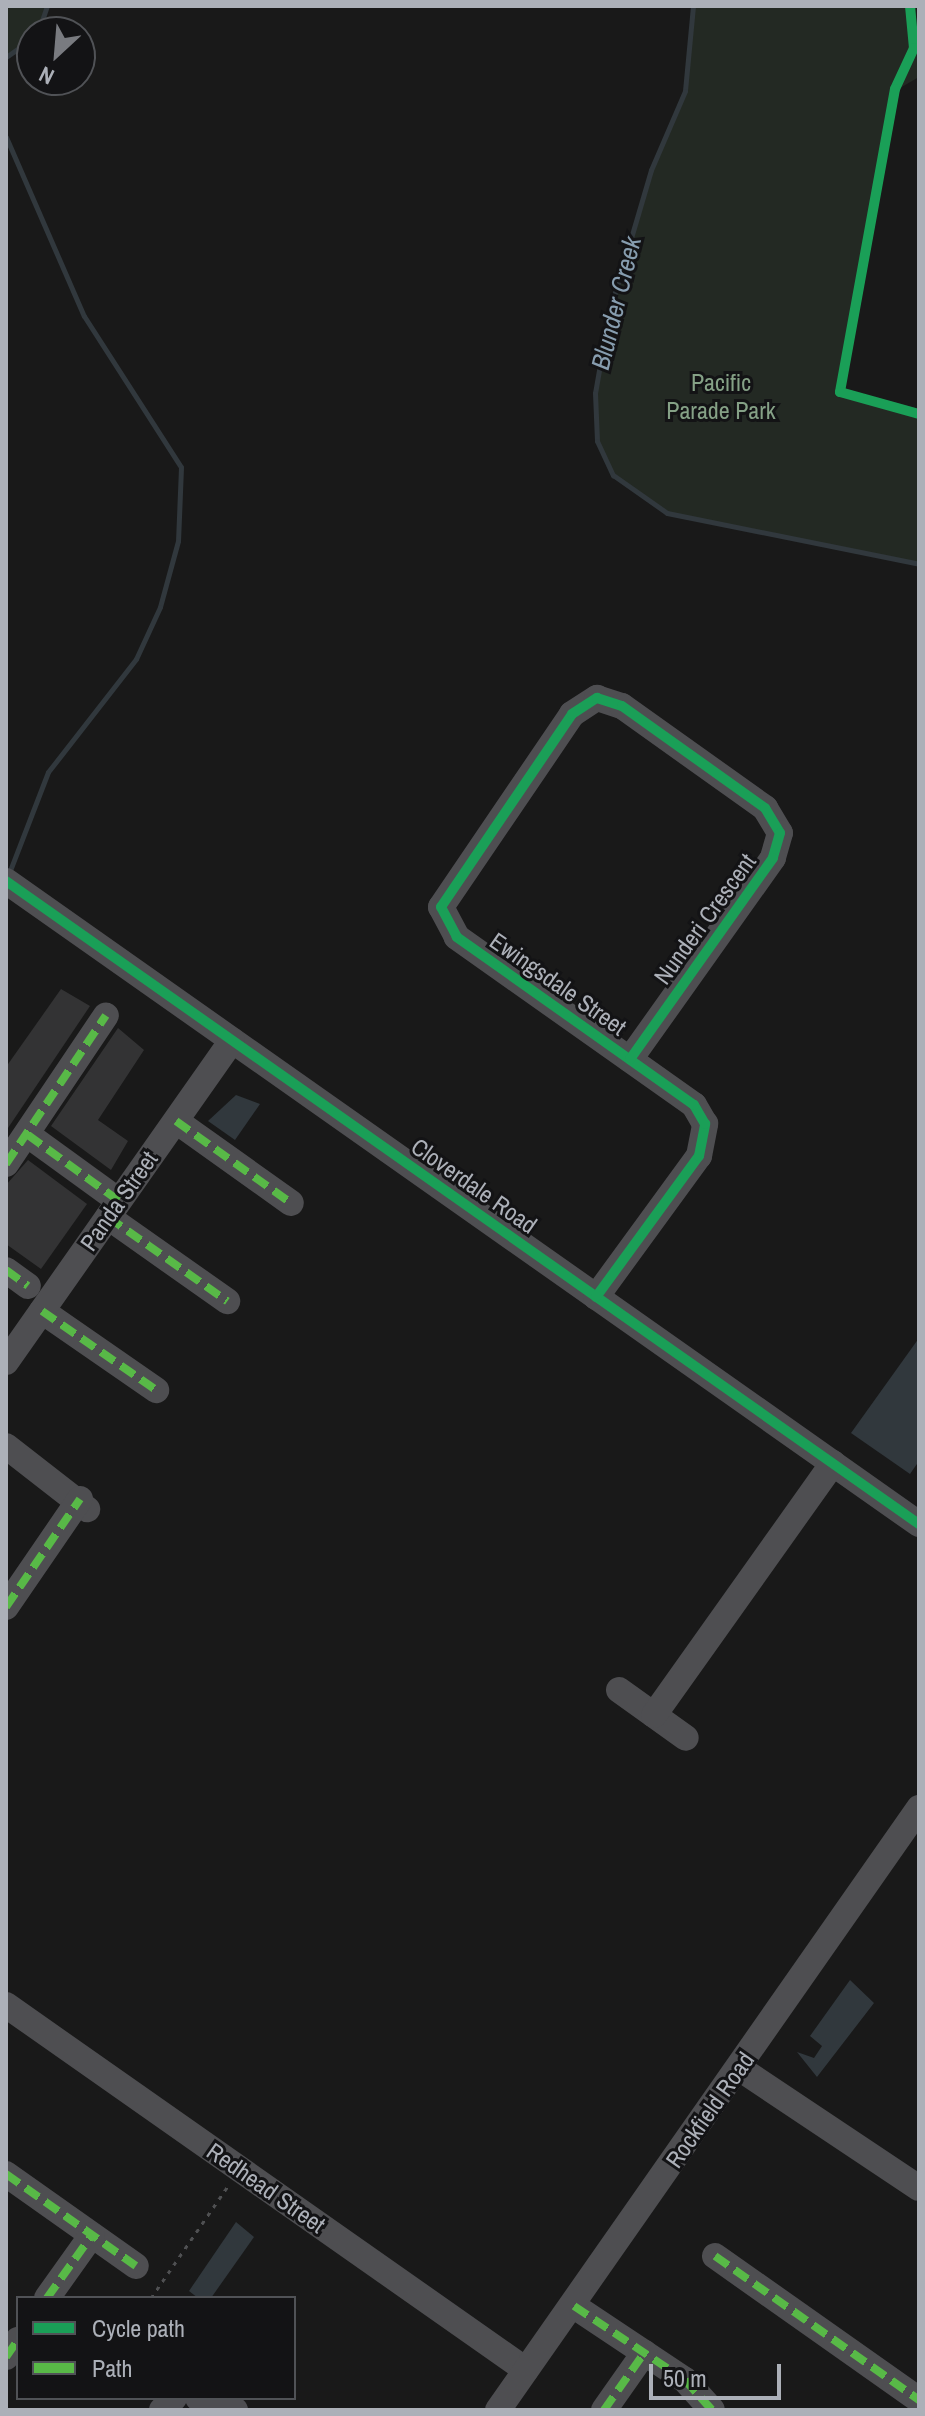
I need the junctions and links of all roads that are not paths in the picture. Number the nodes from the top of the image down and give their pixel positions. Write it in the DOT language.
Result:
graph roads {
  1 [pos="597,698"];
  2 [pos="6,881"];
  3 [pos="106,1015"];
  4 [pos="232,1041"];
  5 [pos="630,1059"];
  6 [pos="176,1121"];
  7 [pos="28,1135"];
  8 [pos="6,1164"];
  9 [pos="291,1203"];
  10 [pos="114,1209"];
  11 [pos="6,1270"];
  12 [pos="28,1286"];
  13 [pos="596,1297"];
  14 [pos="227,1301"];
  15 [pos="42,1311"];
  16 [pos="6,1362"];
  17 [pos="156,1390"];
  18 [pos="6,1446"];
  19 [pos="833,1463"];
  20 [pos="919,1524"];
  21 [pos="6,1607"];
  22 [pos="619,1690"];
  23 [pos="654,1715"];
  24 [pos="686,1738"];
  25 [pos="919,1808"];
  26 [pos="6,2005"];
  27 [pos="739,2068"];
  28 [pos="6,2174"];
  29 [pos="919,2188"];
  30 [pos="92,2235"];
  31 [pos="715,2256"];
  32 [pos="136,2266"];
  33 [pos="48,2296"];
  34 [pos="574,2306"];
  35 [pos="644,2353"];
  36 [pos="526,2370"];
  37 [pos="204,2400"];
  38 [pos="919,2400"];
  39 [pos="235,2410"];
  40 [pos="498,2410"];
  41 [pos="604,2410"];
  42 [pos="712,2410"];
  1 -- 5 [label="street, Nunderi Crescent"];
  1 -- 5 [label="street, Ewingsdale Street"];
  2 -- 4 [label="street, Cloverdale Road"];
  3 -- 7 [label="street"];
  4 -- 6 [label="street, Panda Street"];
  4 -- 13 [label="street, Cloverdale Road"];
  5 -- 13 [label="street, Ewingsdale Street"];
  6 -- 9 [label="street"];
  6 -- 10 [label="street, Panda Street"];
  7 -- 8 [label="street"];
  7 -- 10 [label="street"];
  10 -- 14 [label="street"];
  10 -- 15 [label="street, Panda Street"];
  11 -- 12 [label="street"];
  13 -- 19 [label="street, Cloverdale Road"];
  15 -- 16 [label="street, Panda Street"];
  15 -- 17 [label="street"];
  18 -- 21 [label="street"];
  19 -- 20 [label="street, Cloverdale Road"];
  19 -- 23 [label="street"];
  22 -- 23 [label="street"];
  23 -- 24 [label="street"];
  25 -- 27 [label="street, Rockfield Road"];
  26 -- 36 [label="street, Redhead Street"];
  27 -- 29 [label="street"];
  27 -- 34 [label="street, Rockfield Road"];
  28 -- 30 [label="street"];
  30 -- 32 [label="street"];
  30 -- 33 [label="street"];
  31 -- 38 [label="street"];
  34 -- 35 [label="street"];
  34 -- 36 [label="street, Rockfield Road"];
  35 -- 41 [label="street"];
  35 -- 42 [label="street"];
  36 -- 40 [label="street, Rockfield Road"];
  37 -- 39 [label="street"];
}
